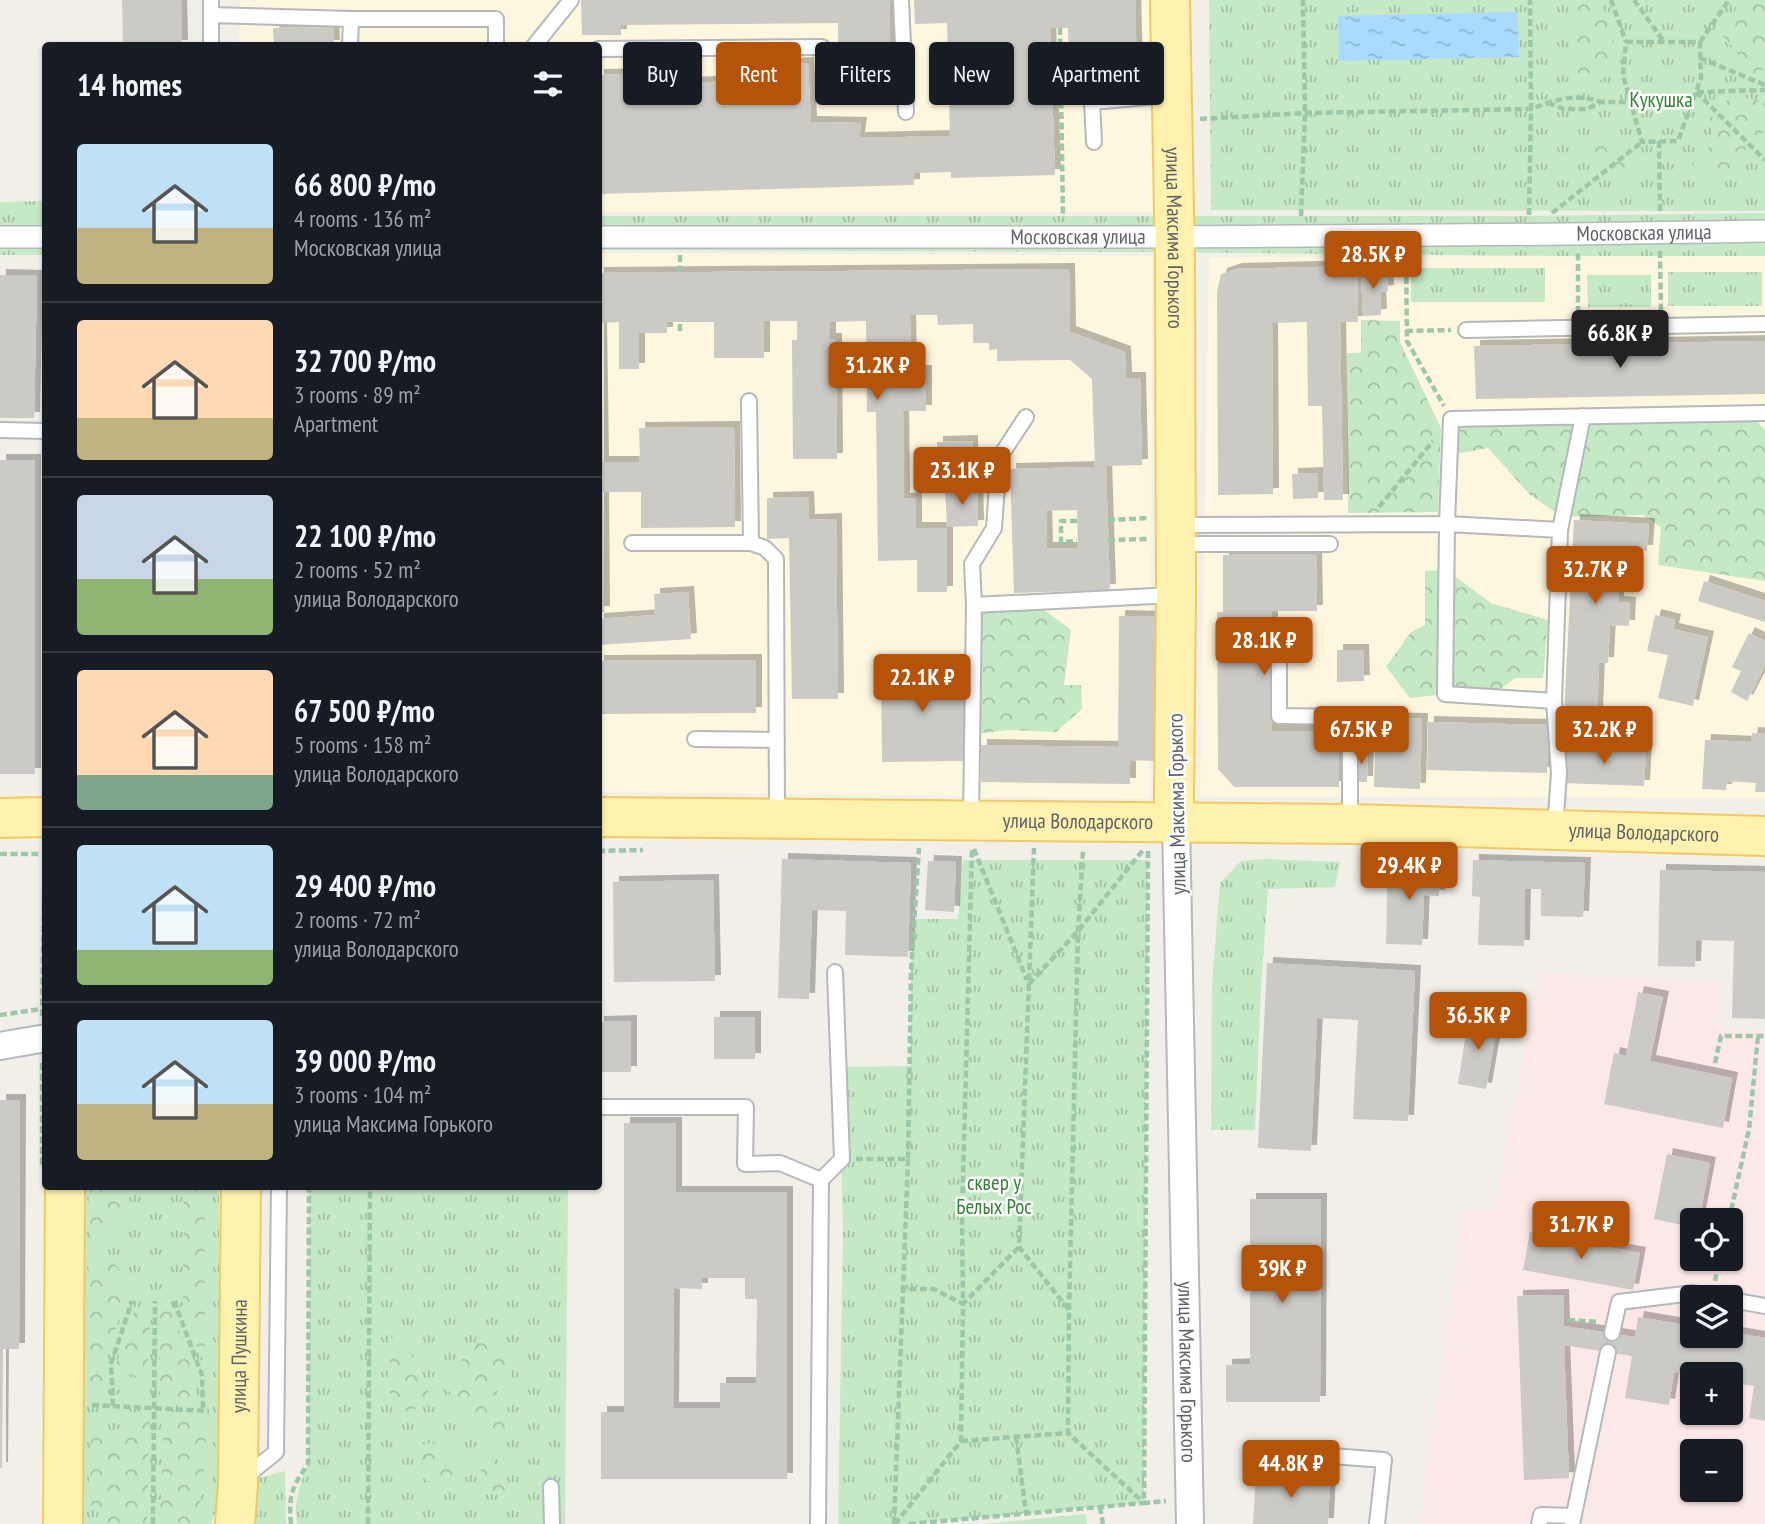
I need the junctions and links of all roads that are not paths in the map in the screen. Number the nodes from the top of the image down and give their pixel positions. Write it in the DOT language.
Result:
graph roads {
  1 [pos="211,0"];
  2 [pos="571,0"];
  3 [pos="901,0"];
  4 [pos="1170,0"];
  5 [pos="211,15"];
  6 [pos="351,19"];
  7 [pos="211,42"];
  8 [pos="350,42"];
  9 [pos="496,42"];
  10 [pos="537,42"];
  11 [pos="815,47"];
  12 [pos="602,49"];
  13 [pos="1186,107"];
  14 [pos="906,112"];
  15 [pos="1094,142"];
  16 [pos="1765,231"];
  17 [pos="0,237"];
  18 [pos="42,237"];
  19 [pos="602,237"];
  20 [pos="1173,237"];
  21 [pos="1765,324"];
  22 [pos="1466,330"];
  23 [pos="749,401"];
  24 [pos="1765,413"];
  25 [pos="1583,416"];
  26 [pos="1026,417"];
  27 [pos="0,430"];
  28 [pos="42,431"];
  29 [pos="1447,524"];
  30 [pos="1560,530"];
  31 [pos="1162,532"];
  32 [pos="632,543"];
  33 [pos="751,543"];
  34 [pos="1330,544"];
  35 [pos="1176,595"];
  36 [pos="974,605"];
  37 [pos="1279,630"];
  38 [pos="1555,701"];
  39 [pos="695,739"];
  40 [pos="777,740"];
  41 [pos="42,804"];
  42 [pos="602,817"];
  43 [pos="0,818"];
  44 [pos="777,818"];
  45 [pos="971,820"];
  46 [pos="1176,822"];
  47 [pos="1350,824"];
  48 [pos="1555,830"];
  49 [pos="1765,836"];
  50 [pos="835,972"];
  51 [pos="42,1039"];
  52 [pos="0,1045"];
  53 [pos="602,1107"];
  54 [pos="821,1180"];
  55 [pos="65,1190"];
  56 [pos="241,1190"];
  57 [pos="279,1190"];
  58 [pos="1680,1295"];
  59 [pos="1743,1302"];
  60 [pos="1765,1306"];
  61 [pos="1613,1328"];
  62 [pos="1608,1352"];
  63 [pos="1254,1450"];
  64 [pos="238,1484"];
  65 [pos="551,1487"];
  66 [pos="1573,1520"];
  67 [pos="63,1524"];
  68 [pos="235,1524"];
  69 [pos="552,1524"];
  70 [pos="818,1524"];
  71 [pos="1190,1524"];
  72 [pos="1377,1524"];
  73 [pos="1539,1524"];
  1 -- 5 [label="lane"];
  2 -- 10 [label="lane"];
  3 -- 14 [label="lane"];
  4 -- 13 [label="main road, улица Максима Горького"];
  5 -- 6 [label="lane"];
  5 -- 7 [label="lane"];
  6 -- 8 [label="lane"];
  6 -- 9 [label="lane"];
  11 -- 12 [label="lane"];
  13 -- 15 [label="lane"];
  13 -- 20 [label="main road, улица Максима Горького"];
  16 -- 20 [label="street, Московская улица"];
  17 -- 18 [label="street"];
  19 -- 20 [label="street, Московская улица"];
  20 -- 31 [label="main road, улица Максима Горького"];
  21 -- 22 [label="lane"];
  23 -- 33 [label="lane"];
  24 -- 25 [label="lane"];
  25 -- 29 [label="lane"];
  25 -- 30 [label="lane"];
  26 -- 36 [label="lane"];
  27 -- 28 [label="lane"];
  29 -- 30 [label="lane"];
  29 -- 31 [label="lane"];
  29 -- 38 [label="lane"];
  30 -- 38 [label="lane"];
  31 -- 34 [label="lane"];
  31 -- 35 [label="main road, улица Максима Горького"];
  32 -- 33 [label="lane"];
  33 -- 40 [label="lane"];
  35 -- 36 [label="lane"];
  35 -- 46 [label="main road, улица Максима Горького"];
  36 -- 45 [label="lane"];
  37 -- 47 [label="lane"];
  38 -- 48 [label="lane"];
  39 -- 40 [label="lane"];
  40 -- 44 [label="lane"];
  41 -- 43 [label="main road"];
  42 -- 44 [label="main road, улица Володарского"];
  44 -- 45 [label="main road, улица Володарского"];
  45 -- 46 [label="main road, улица Володарского"];
  46 -- 47 [label="main road, улица Володарского"];
  46 -- 71 [label="street, улица Максима Горького"];
  47 -- 48 [label="main road, улица Володарского"];
  48 -- 49 [label="main road, улица Володарского"];
  50 -- 54 [label="lane"];
  51 -- 52 [label="street"];
  53 -- 54 [label="lane"];
  54 -- 70 [label="lane"];
  55 -- 67 [label="main road"];
  56 -- 64 [label="main road, улица Пушкина"];
  57 -- 64 [label="lane"];
  58 -- 61 [label="lane"];
  59 -- 60 [label="lane"];
  62 -- 66 [label="lane"];
  63 -- 72 [label="lane"];
  64 -- 68 [label="main road, улица Пушкина"];
  65 -- 69 [label="lane"];
  66 -- 73 [label="lane"];
}
